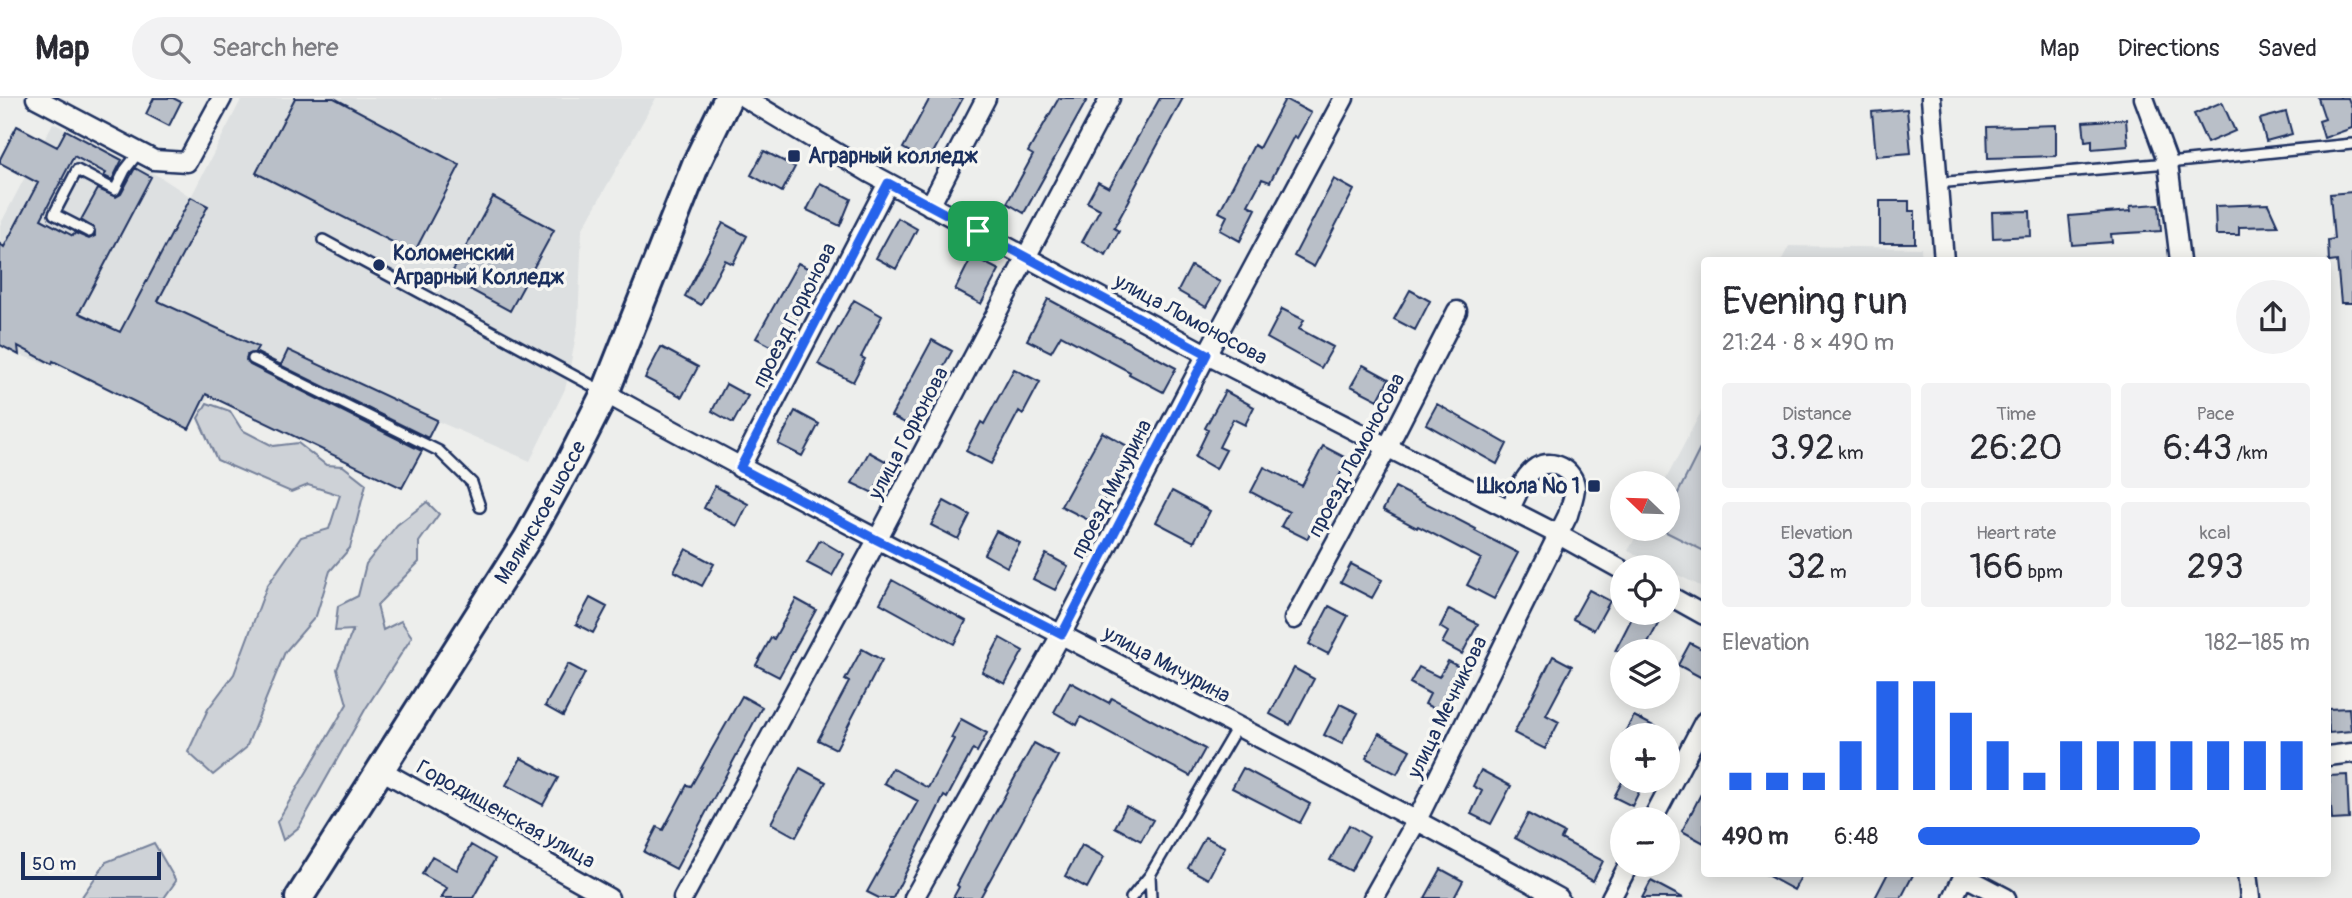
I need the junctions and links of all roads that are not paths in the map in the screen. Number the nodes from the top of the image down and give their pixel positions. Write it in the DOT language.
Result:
graph roads {
  1 [pos="36,98"];
  2 [pos="222,98"];
  3 [pos="728,98"];
  4 [pos="745,98"];
  5 [pos="986,98"];
  6 [pos="1110,98"];
  7 [pos="1344,98"];
  8 [pos="1931,98"];
  9 [pos="2144,98"];
  10 [pos="2352,144"];
  11 [pos="139,152"];
  12 [pos="2168,163"];
  13 [pos="888,183"];
  14 [pos="1936,183"];
  15 [pos="930,205"];
  16 [pos="89,232"];
  17 [pos="323,240"];
  18 [pos="1026,257"];
  19 [pos="1944,257"];
  20 [pos="2180,257"];
  21 [pos="1457,311"];
  22 [pos="1207,354"];
  23 [pos="253,359"];
  24 [pos="605,393"];
  25 [pos="1387,448"];
  26 [pos="740,468"];
  27 [pos="480,508"];
  28 [pos="1509,510"];
  29 [pos="1557,534"];
  30 [pos="877,540"];
  31 [pos="1610,563"];
  32 [pos="1680,602"];
  33 [pos="1701,613"];
  34 [pos="1294,619"];
  35 [pos="1062,634"];
  36 [pos="1237,727"];
  37 [pos="1701,728"];
  38 [pos="2352,753"];
  39 [pos="2331,756"];
  40 [pos="381,770"];
  41 [pos="1659,807"];
  42 [pos="1417,820"];
  43 [pos="1150,876"];
  44 [pos="1622,877"];
  45 [pos="1964,877"];
  46 [pos="1969,877"];
  47 [pos="2247,877"];
  48 [pos="299,898"];
  49 [pos="609,898"];
  50 [pos="683,898"];
  51 [pos="914,898"];
  52 [pos="1131,898"];
  53 [pos="1151,898"];
  54 [pos="1373,898"];
  55 [pos="1559,898"];
  56 [pos="1611,898"];
  57 [pos="1952,898"];
  58 [pos="2006,898"];
  59 [pos="2250,898"];
  1 -- 11 [label="street"];
  2 -- 11 [label="street"];
  3 -- 24 [label="main road, Малинское шоссе"];
  4 -- 13 [label="street, улица Ломоносова"];
  5 -- 15 [label="street"];
  6 -- 18 [label="street, улица Горюнова"];
  7 -- 22 [label="street, проезд Мичурина"];
  8 -- 14 [label="street"];
  9 -- 12 [label="street"];
  10 -- 12 [label="lane"];
  11 -- 16 [label="lane"];
  12 -- 14 [label="lane"];
  12 -- 20 [label="street"];
  13 -- 15 [label="street, улица Ломоносова"];
  13 -- 26 [label="street, проезд Горюнова"];
  14 -- 19 [label="street"];
  15 -- 18 [label="street, улица Ломоносова"];
  17 -- 24 [label="lane"];
  18 -- 22 [label="street, улица Ломоносова"];
  18 -- 30 [label="street, улица Горюнова"];
  21 -- 25 [label="street, проезд Ломоносова"];
  22 -- 25 [label="street, улица Ломоносова"];
  22 -- 35 [label="street, проезд Мичурина"];
  23 -- 27 [label="lane"];
  24 -- 26 [label="street, улица Мичурина"];
  24 -- 40 [label="main road, Малинское шоссе"];
  25 -- 28 [label="street, улица Ломоносова"];
  25 -- 34 [label="street, проезд Ломоносова"];
  26 -- 30 [label="street, улица Мичурина"];
  28 -- 29 [label="street, улица Ломоносова"];
  28 -- 29 [label="street, улица Мечникова"];
  29 -- 31 [label="street, улица Ломоносова"];
  29 -- 42 [label="street, улица Мечникова"];
  30 -- 35 [label="street, улица Мичурина"];
  30 -- 50 [label="street, улица Горюнова"];
  32 -- 33 [label="street"];
  35 -- 36 [label="street, улица Мичурина"];
  35 -- 51 [label="street, проезд Мичурина"];
  36 -- 42 [label="street, улица Мичурина"];
  36 -- 43 [label="lane"];
  37 -- 41 [label="street"];
  38 -- 39 [label="street"];
  40 -- 48 [label="main road, Малинское шоссе"];
  40 -- 49 [label="street, Городищенская улица"];
  42 -- 54 [label="street, улица Мечникова"];
  42 -- 55 [label="street, улица Мичурина"];
  43 -- 52 [label="lane"];
  43 -- 53 [label="lane"];
  44 -- 56 [label="street"];
  45 -- 57 [label="street"];
  46 -- 58 [label="street"];
  47 -- 59 [label="street"];
}
